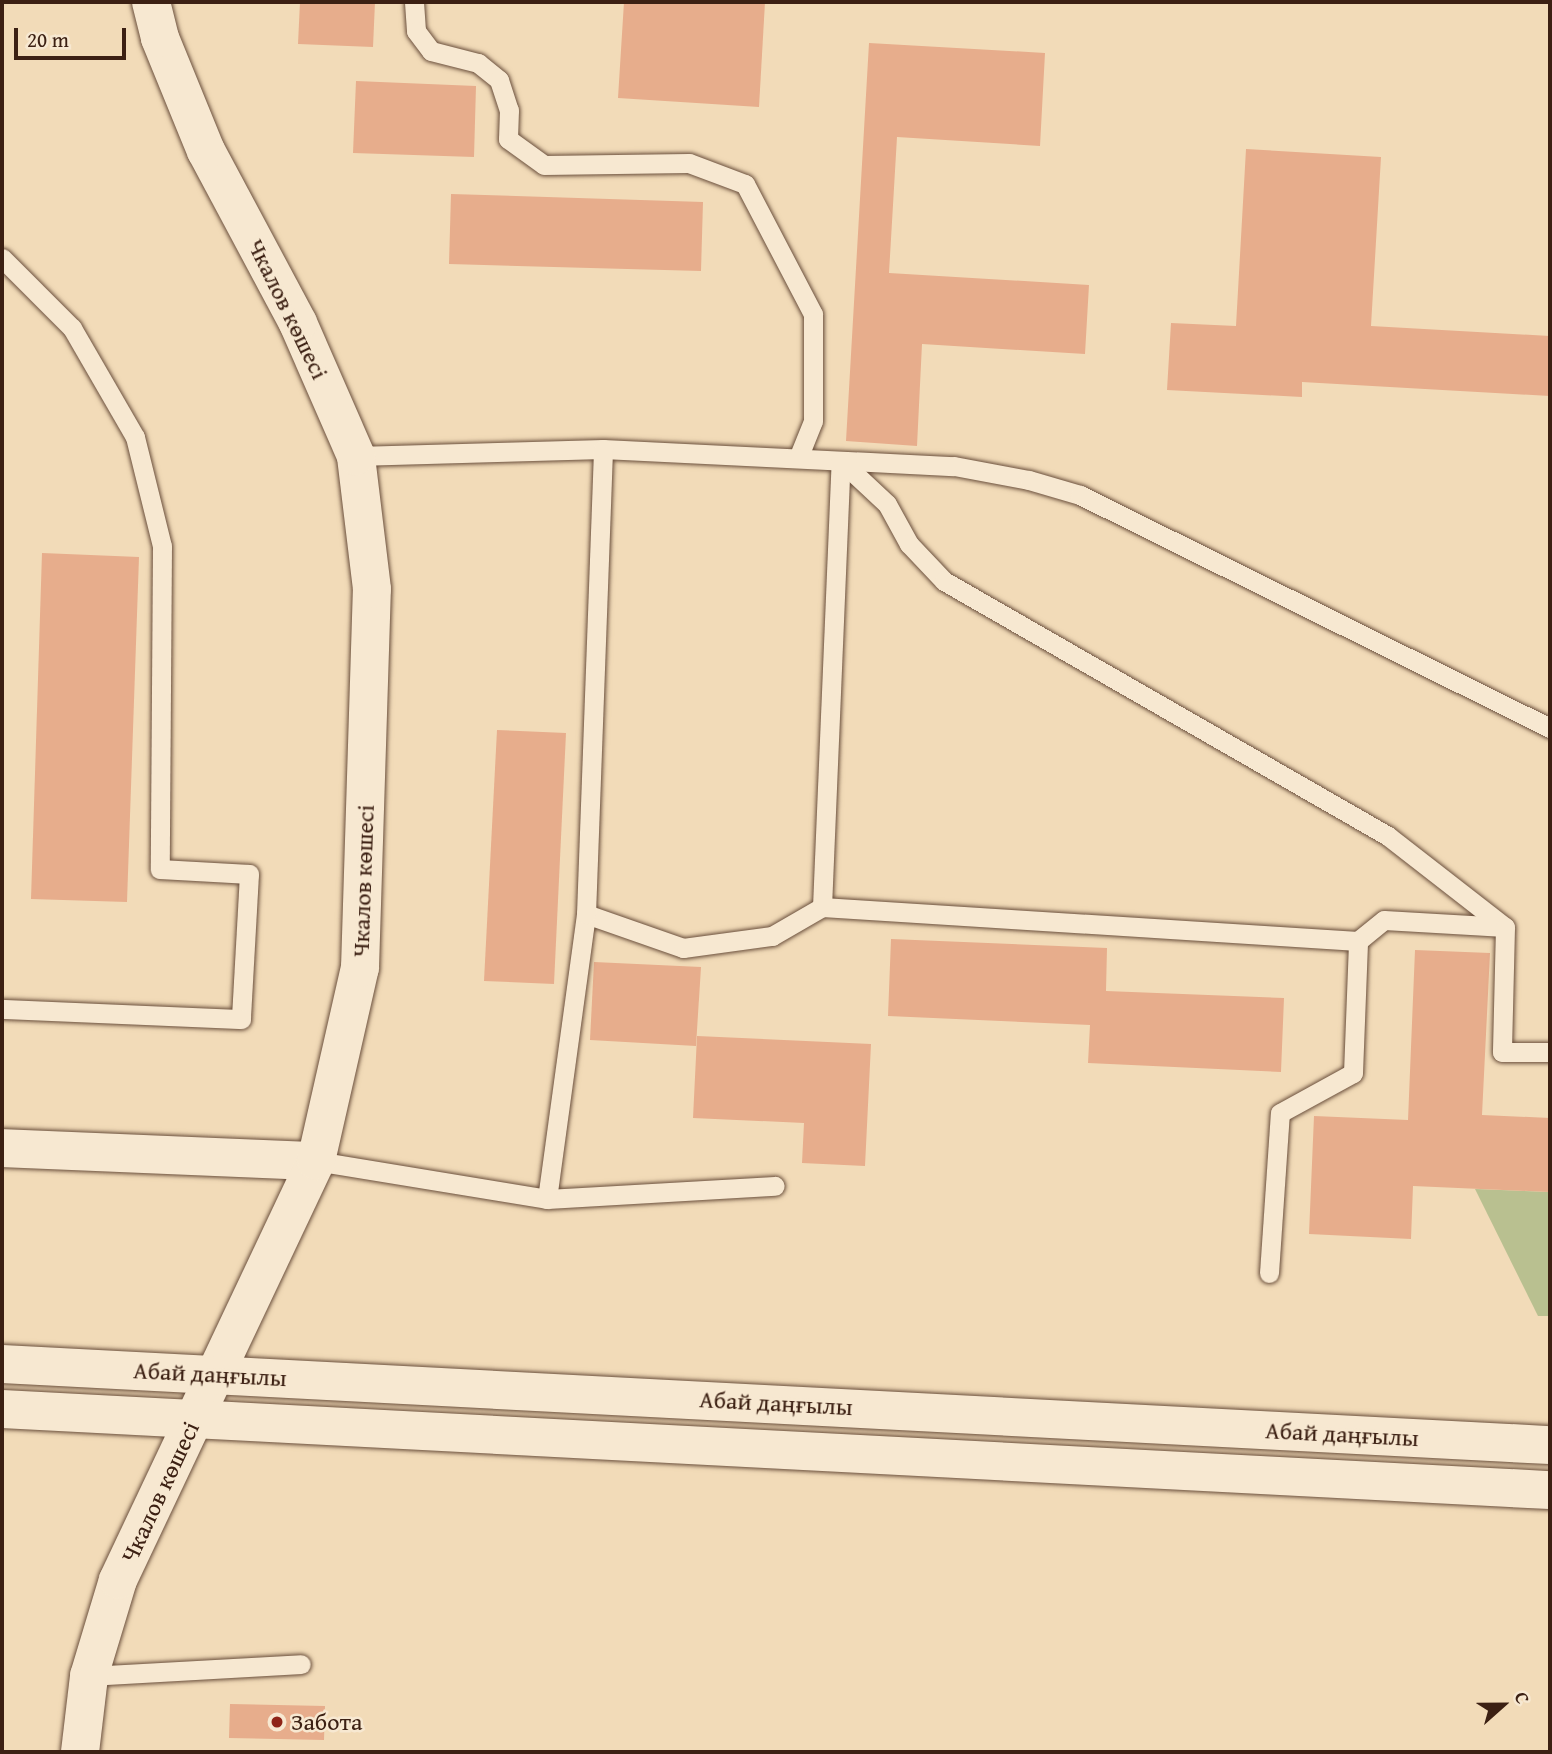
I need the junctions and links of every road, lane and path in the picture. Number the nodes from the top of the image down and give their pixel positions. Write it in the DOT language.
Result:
graph roads {
  1 [pos="151,2"];
  2 [pos="414,2"];
  3 [pos="2,258"];
  4 [pos="603,449"];
  5 [pos="356,456"];
  6 [pos="799,458"];
  7 [pos="841,461"];
  8 [pos="1550,729"];
  9 [pos="822,906"];
  10 [pos="586,914"];
  11 [pos="1505,927"];
  12 [pos="1358,941"];
  13 [pos="2,1009"];
  14 [pos="1550,1052"];
  15 [pos="2,1148"];
  16 [pos="316,1161"];
  17 [pos="775,1186"];
  18 [pos="547,1199"];
  19 [pos="1269,1273"];
  20 [pos="2,1364"];
  21 [pos="216,1374"];
  22 [pos="2,1409"];
  23 [pos="194,1419"];
  24 [pos="1550,1445"];
  25 [pos="1550,1490"];
  26 [pos="301,1664"];
  27 [pos="89,1676"];
  28 [pos="80,1752"];
  1 -- 5 [label="main road, Чкалов көшесі"];
  2 -- 6 [label="lane"];
  3 -- 13 [label="lane"];
  4 -- 5 [label="lane"];
  4 -- 6 [label="lane"];
  4 -- 10 [label="lane"];
  5 -- 16 [label="main road, Чкалов көшесі"];
  6 -- 7 [label="lane"];
  7 -- 8 [label="lane"];
  7 -- 9 [label="lane"];
  7 -- 11 [label="lane"];
  9 -- 10 [label="lane"];
  9 -- 12 [label="lane"];
  10 -- 18 [label="lane"];
  11 -- 12 [label="lane"];
  11 -- 14 [label="lane"];
  12 -- 19 [label="lane"];
  15 -- 16 [label="main road"];
  16 -- 18 [label="lane"];
  16 -- 21 [label="main road, Чкалов көшесі"];
  17 -- 18 [label="lane"];
  20 -- 21 [label="main road, Абай даңғылы"];
  21 -- 23 [label="main road, Чкалов көшесі"];
  21 -- 24 [label="main road, Абай даңғылы"];
  22 -- 23 [label="main road, Абай даңғылы"];
  23 -- 25 [label="main road, Абай даңғылы"];
  23 -- 27 [label="main road, Чкалов көшесі"];
  26 -- 27 [label="lane"];
  27 -- 28 [label="main road, Чкалов көшесі"];
}
